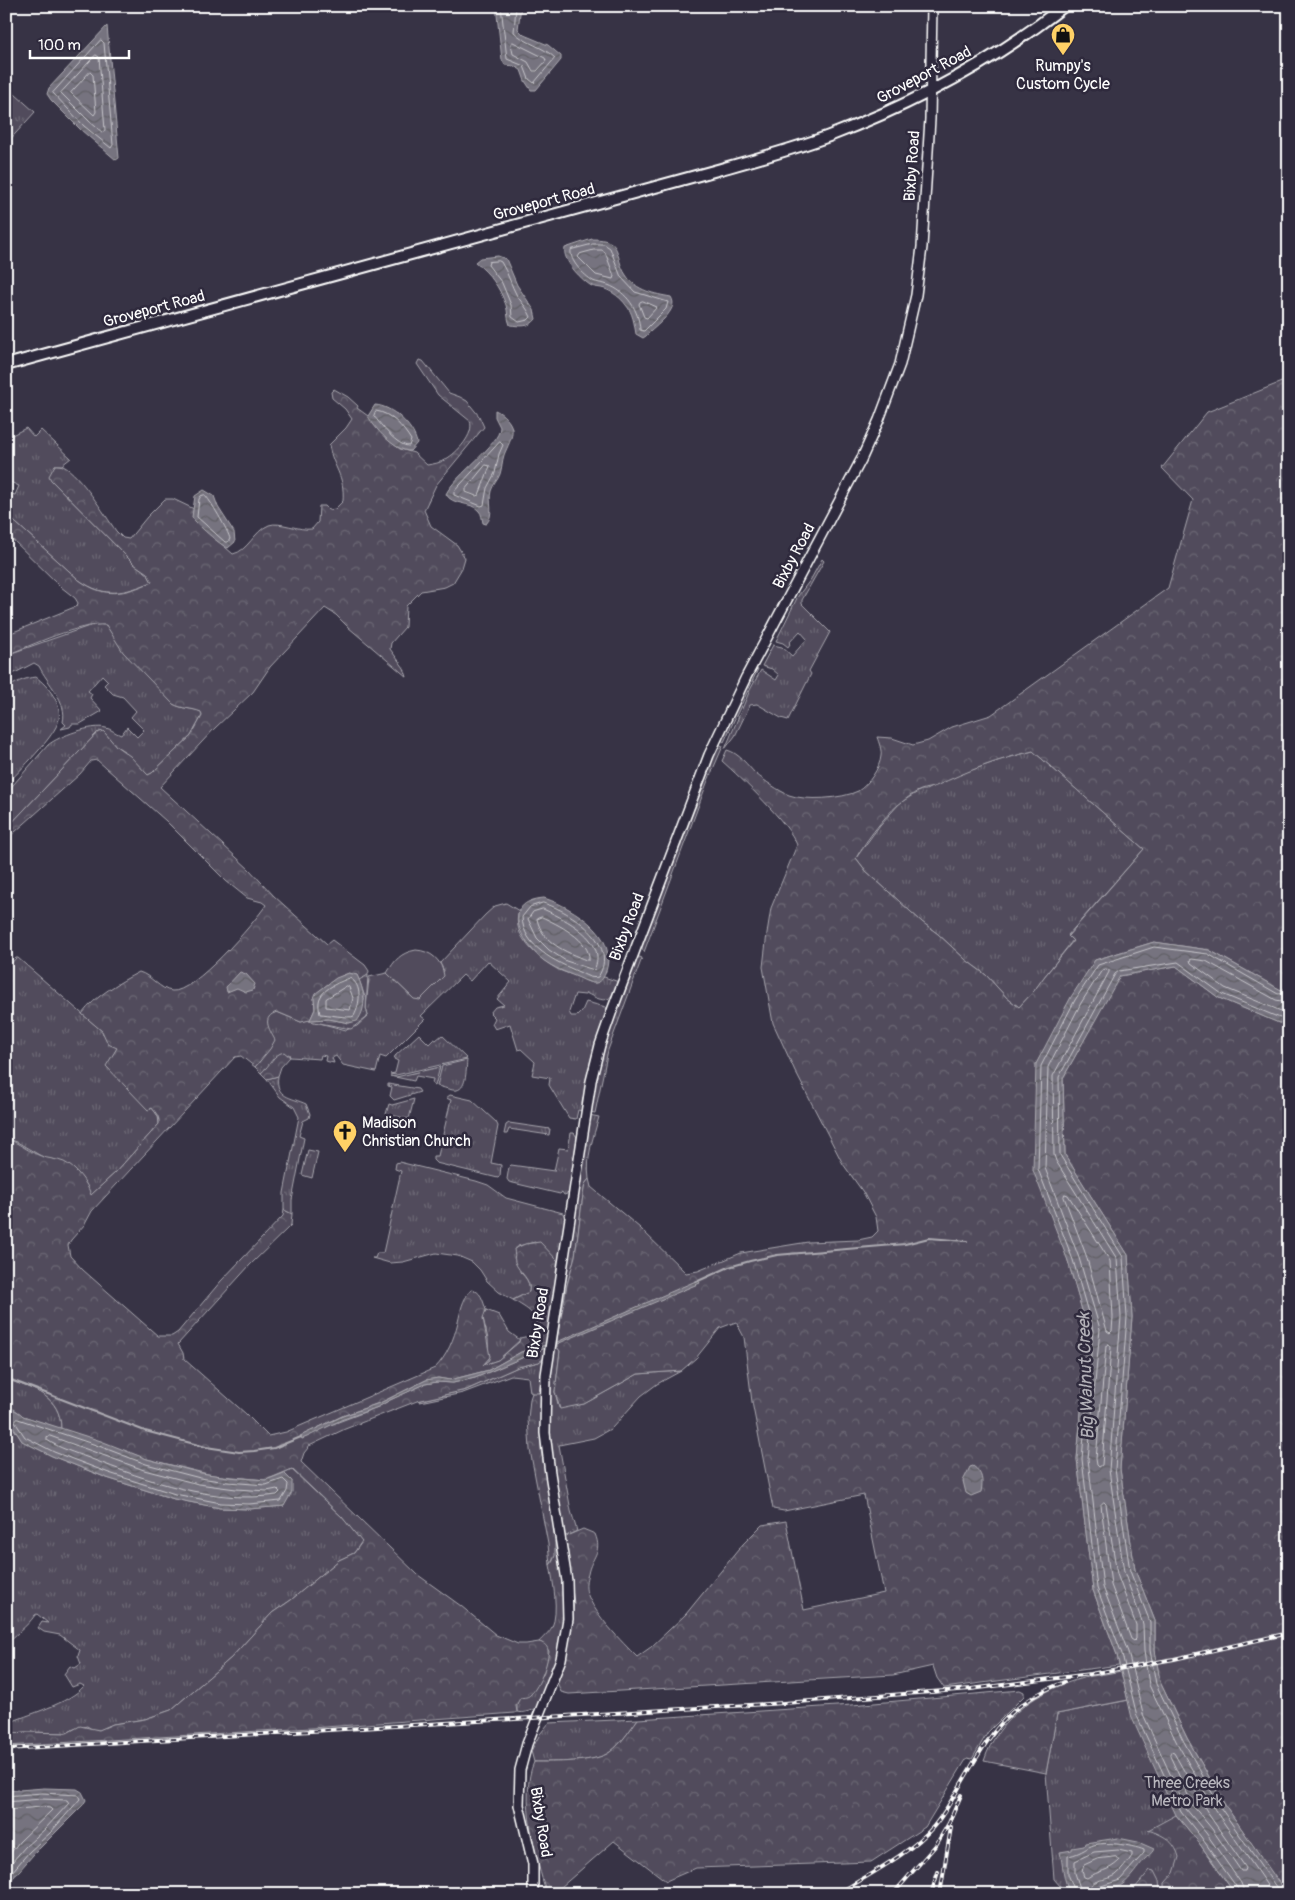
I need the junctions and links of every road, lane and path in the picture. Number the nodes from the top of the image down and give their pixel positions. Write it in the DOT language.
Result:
graph roads {
  1 [pos="932,6"];
  2 [pos="1064,6"];
  3 [pos="931,91"];
  4 [pos="6,365"];
  5 [pos="533,1894"];
  1 -- 3 [label="street, Bixby Road"];
  2 -- 3 [label="main road, Groveport Road"];
  3 -- 4 [label="main road, Groveport Road"];
  3 -- 5 [label="street, Bixby Road"];
}
